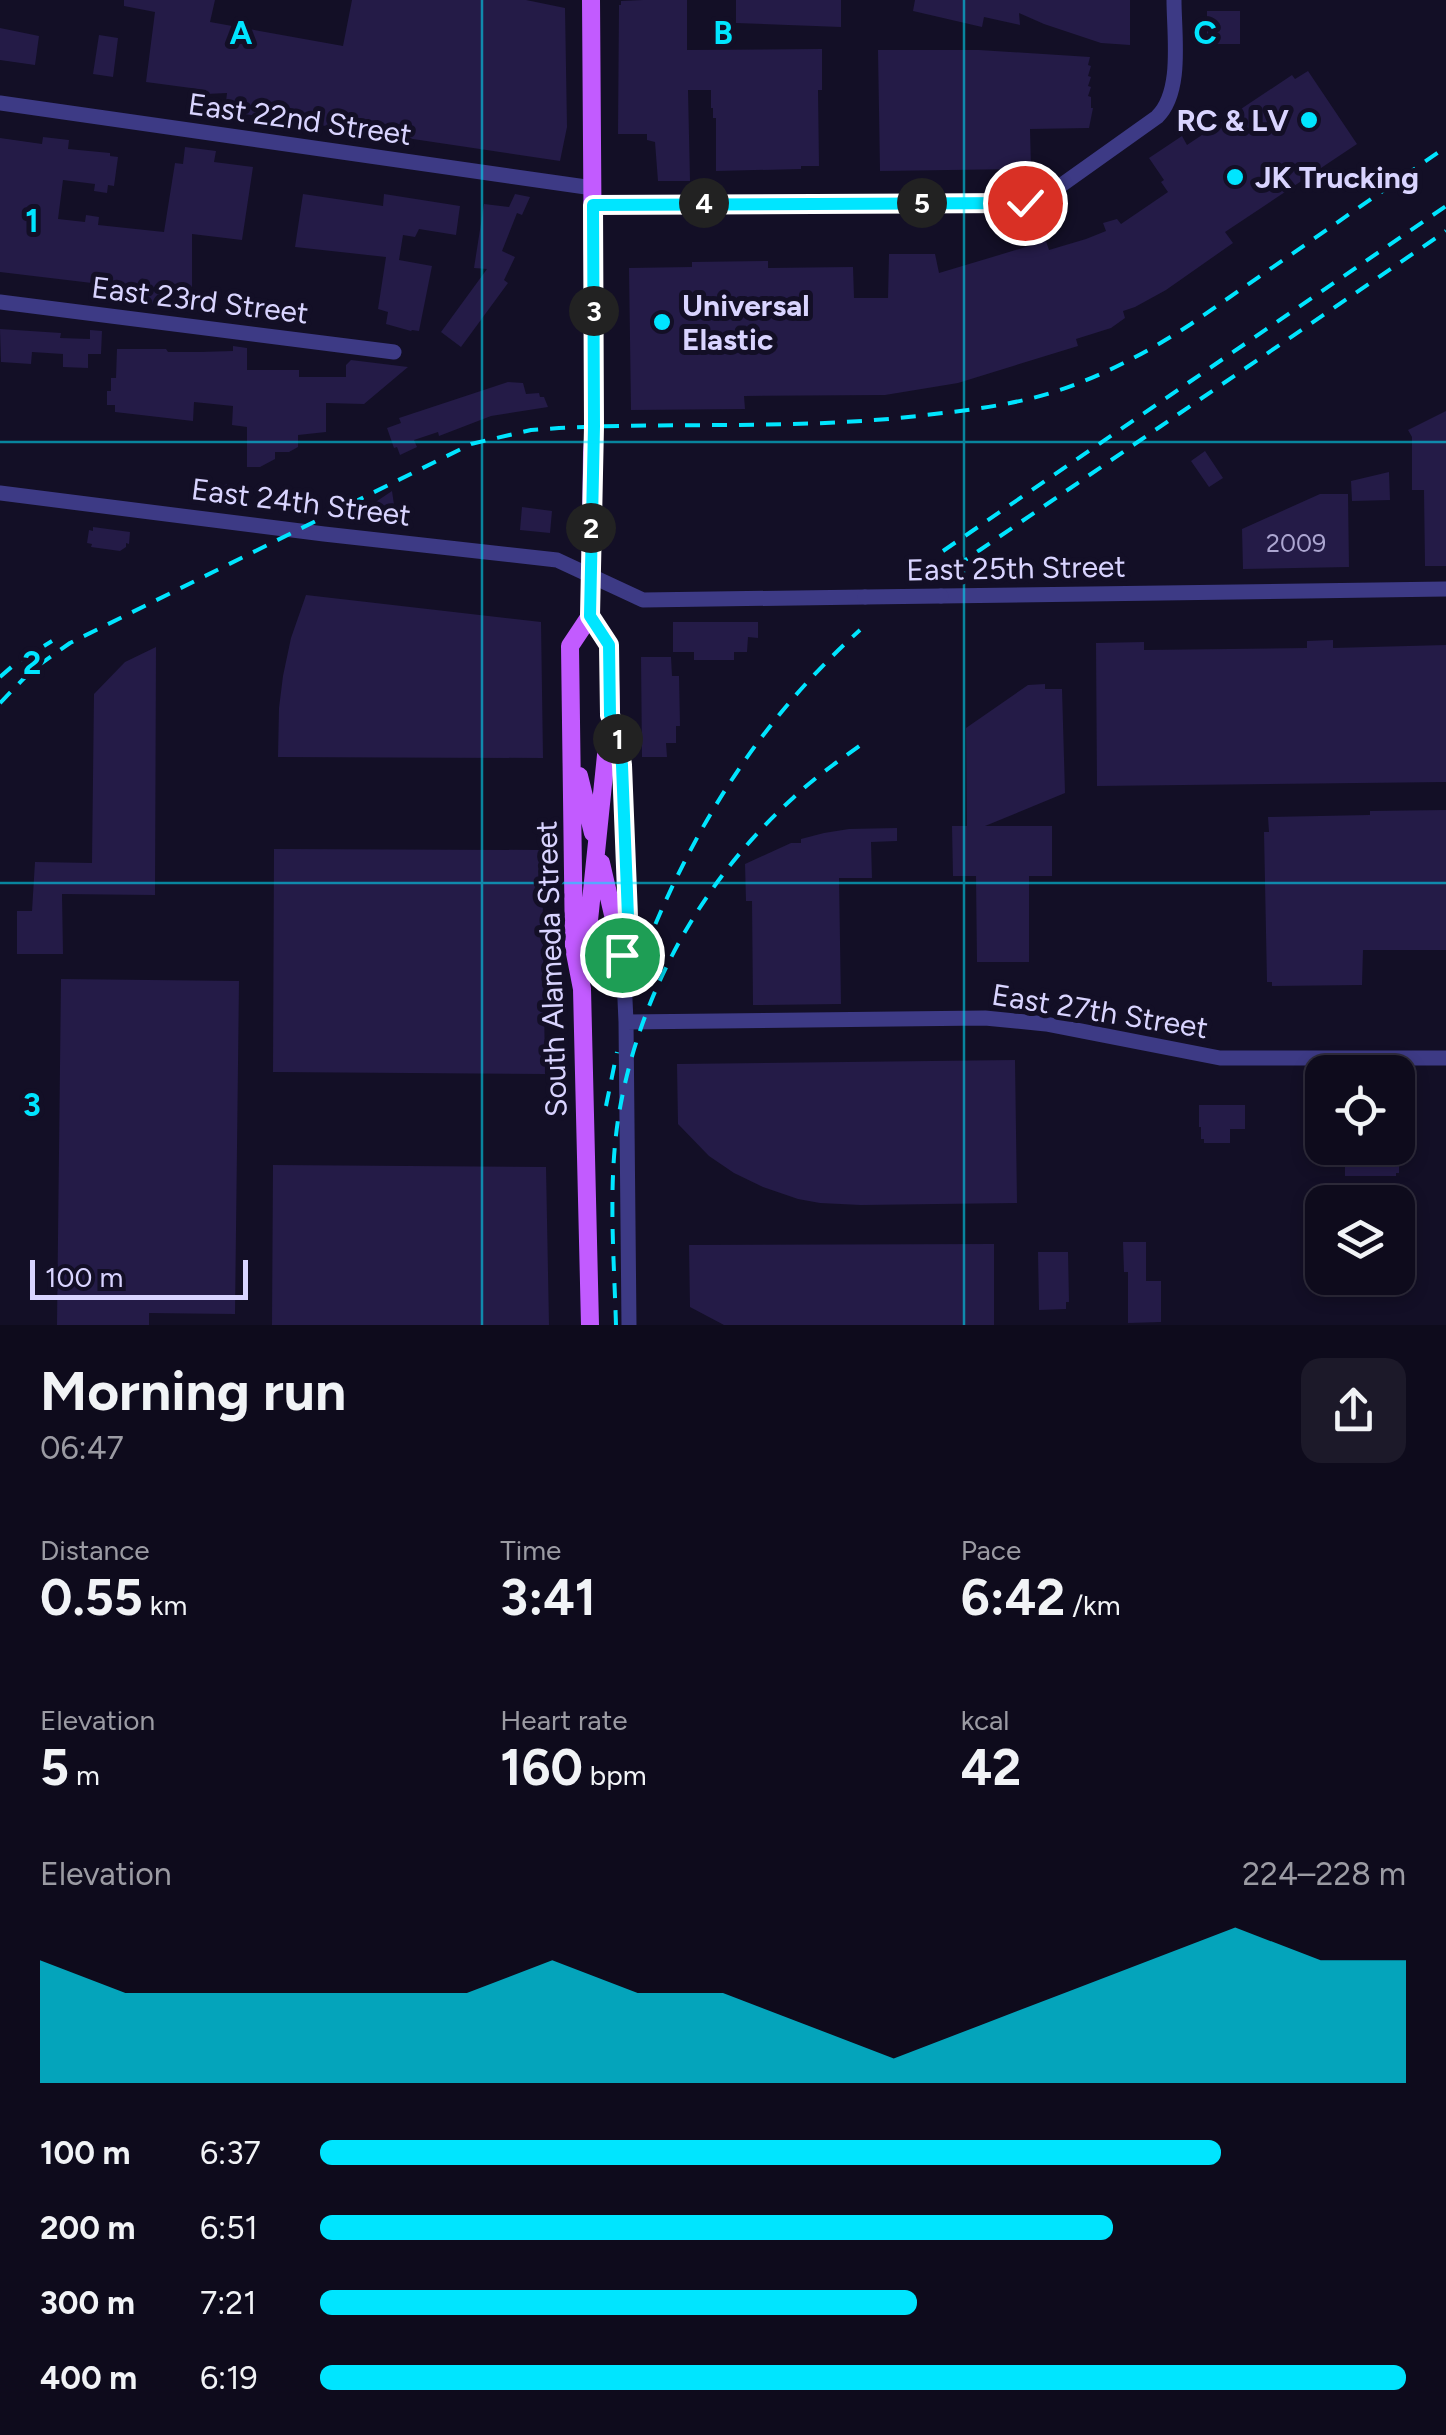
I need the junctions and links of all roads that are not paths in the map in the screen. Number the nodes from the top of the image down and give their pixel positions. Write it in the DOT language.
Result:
graph roads {
  1 [pos="591,0"];
  2 [pos="1174,0"];
  3 [pos="0,103"];
  4 [pos="593,197"];
  5 [pos="0,302"];
  6 [pos="394,352"];
  7 [pos="0,493"];
  8 [pos="591,577"];
  9 [pos="1446,590"];
  10 [pos="590,616"];
  11 [pos="610,715"];
  12 [pos="571,743"];
  13 [pos="597,847"];
  14 [pos="622,955"];
  15 [pos="582,989"];
  16 [pos="626,1022"];
  17 [pos="1446,1058"];
  18 [pos="590,1325"];
  19 [pos="629,1325"];
  1 -- 4 [label="main road, South Alameda Street"];
  2 -- 4 [label="street, East 22nd Street"];
  3 -- 4 [label="street, East 22nd Street"];
  4 -- 8 [label="main road, South Alameda Street"];
  5 -- 6 [label="street, East 23rd Street"];
  7 -- 8 [label="street, East 24th Street"];
  8 -- 9 [label="street, East 25th Street, bridge"];
  8 -- 10 [label="main road, South Alameda Street"];
  10 -- 11 [label="main road, South Alameda Street"];
  10 -- 12 [label="main road, South Alameda Street"];
  11 -- 13 [label="main road"];
  11 -- 14 [label="main road, South Alameda Street"];
  12 -- 13 [label="main road"];
  12 -- 15 [label="main road, South Alameda Street"];
  13 -- 14 [label="main road"];
  13 -- 15 [label="main road"];
  14 -- 16 [label="street, South Alameda Street"];
  15 -- 18 [label="main road, South Alameda Street"];
  16 -- 17 [label="street, East 27th Street"];
  16 -- 19 [label="street, South Alameda Street"];
}
